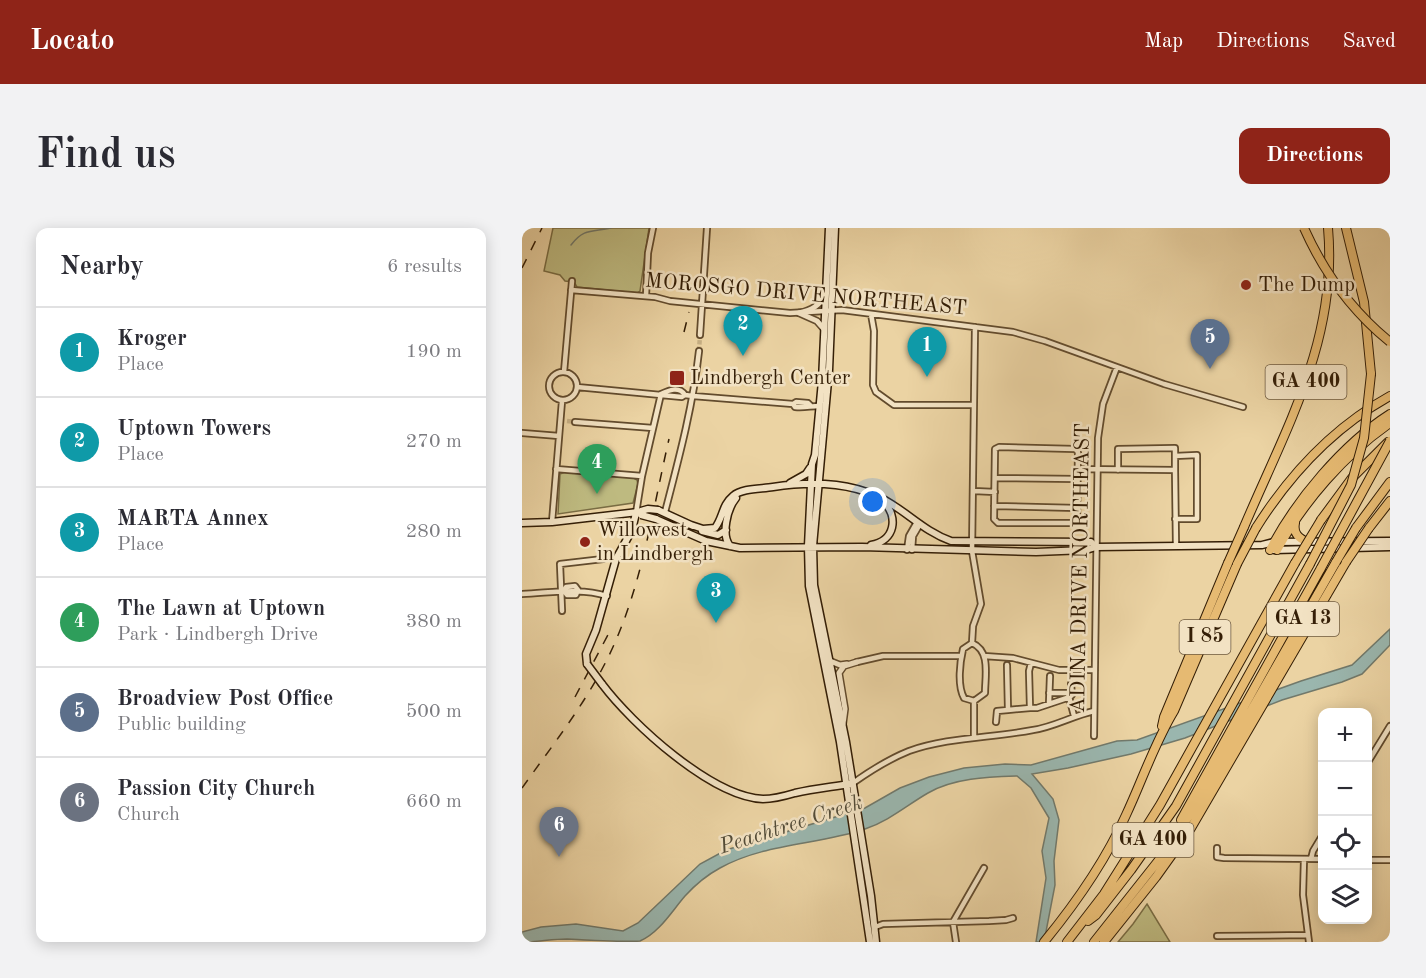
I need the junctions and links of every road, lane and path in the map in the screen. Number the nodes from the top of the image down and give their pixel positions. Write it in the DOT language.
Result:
graph roads {
  1 [pos="653,228"];
  2 [pos="707,228"];
  3 [pos="829,228"];
  4 [pos="834,228"];
  5 [pos="1304,228"];
  6 [pos="1328,228"];
  7 [pos="1346,228"];
  8 [pos="572,281"];
  9 [pos="571,290"];
  10 [pos="826,291"];
  11 [pos="646,296"];
  12 [pos="703,305"];
  13 [pos="828,311"];
  14 [pos="800,313"];
  15 [pos="871,314"];
  16 [pos="975,327"];
  17 [pos="824,329"];
  18 [pos="700,335"];
  19 [pos="1390,342"];
  20 [pos="699,351"];
  21 [pos="1117,367"];
  22 [pos="564,372"];
  23 [pos="577,387"];
  24 [pos="661,394"];
  25 [pos="693,396"];
  26 [pos="1390,396"];
  27 [pos="562,400"];
  28 [pos="974,405"];
  29 [pos="819,406"];
  30 [pos="1243,407"];
  31 [pos="1390,414"];
  32 [pos="560,420"];
  33 [pos="567,421"];
  34 [pos="575,422"];
  35 [pos="1390,423"];
  36 [pos="653,428"];
  37 [pos="522,433"];
  38 [pos="559,436"];
  39 [pos="1390,441"];
  40 [pos="1175,456"];
  41 [pos="812,464"];
  42 [pos="556,469"];
  43 [pos="1077,469"];
  44 [pos="1098,470"];
  45 [pos="1118,470"];
  46 [pos="1175,470"];
  47 [pos="642,476"];
  48 [pos="995,478"];
  49 [pos="1077,479"];
  50 [pos="1390,482"];
  51 [pos="819,483"];
  52 [pos="811,484"];
  53 [pos="786,485"];
  54 [pos="974,491"];
  55 [pos="742,492"];
  56 [pos="994,492"];
  57 [pos="874,494"];
  58 [pos="1390,501"];
  59 [pos="994,506"];
  60 [pos="1077,508"];
  61 [pos="1390,508"];
  62 [pos="662,511"];
  63 [pos="639,513"];
  64 [pos="1175,519"];
  65 [pos="552,522"];
  66 [pos="1295,522"];
  67 [pos="522,523"];
  68 [pos="918,523"];
  69 [pos="691,525"];
  70 [pos="1370,528"];
  71 [pos="726,530"];
  72 [pos="973,542"];
  73 [pos="1307,542"];
  74 [pos="1390,545"];
  75 [pos="811,546"];
  76 [pos="1176,546"];
  77 [pos="1275,546"];
  78 [pos="731,547"];
  79 [pos="862,547"];
  80 [pos="1096,547"];
  81 [pos="910,550"];
  82 [pos="972,551"];
  83 [pos="603,559"];
  84 [pos="1233,563"];
  85 [pos="562,591"];
  86 [pos="522,594"];
  87 [pos="607,596"];
  88 [pos="562,611"];
  89 [pos="972,643"];
  90 [pos="962,656"];
  91 [pos="984,656"];
  92 [pos="830,661"];
  93 [pos="857,662"];
  94 [pos="1031,663"];
  95 [pos="1007,664"];
  96 [pos="1095,670"];
  97 [pos="1050,676"];
  98 [pos="1071,684"];
  99 [pos="1049,693"];
  100 [pos="1070,697"];
  101 [pos="974,701"];
  102 [pos="1049,703"];
  103 [pos="1030,708"];
  104 [pos="1008,710"];
  105 [pos="1095,711"];
  106 [pos="1074,716"];
  107 [pos="996,722"];
  108 [pos="843,725"];
  109 [pos="1390,726"];
  110 [pos="1162,730"];
  111 [pos="1094,736"];
  112 [pos="974,738"];
  113 [pos="1372,755"];
  114 [pos="850,784"];
  115 [pos="1318,844"];
  116 [pos="1217,848"];
  117 [pos="860,854"];
  118 [pos="1304,859"];
  119 [pos="1311,859"];
  120 [pos="1318,859"];
  121 [pos="1372,860"];
  122 [pos="1390,860"];
  123 [pos="984,868"];
  124 [pos="1144,880"];
  125 [pos="1013,918"];
  126 [pos="953,922"];
  127 [pos="875,927"];
  128 [pos="1080,928"];
  129 [pos="1308,935"];
  130 [pos="1250,939"];
  131 [pos="1275,939"];
  132 [pos="1068,941"];
  133 [pos="870,942"];
  134 [pos="876,942"];
  135 [pos="956,942"];
  136 [pos="1044,942"];
  137 [pos="1094,942"];
  138 [pos="1104,942"];
  139 [pos="1230,942"];
  140 [pos="1309,942"];
  1 -- 11 [label="street"];
  2 -- 12 [label="street"];
  3 -- 10 [label="main road"];
  4 -- 13 [label="main road"];
  5 -- 19 [label="highway, bridge"];
  6 -- 84 [label="highway, GA 400, bridge"];
  7 -- 128 [label="highway, GA 400, bridge"];
  8 -- 9 [label="street"];
  9 -- 11 [label="street, MOROSGO DRIVE NORTHEAST"];
  9 -- 22 [label="street"];
  10 -- 13 [label="main road"];
  10 -- 14 [label="street"];
  11 -- 12 [label="street, MOROSGO DRIVE NORTHEAST"];
  12 -- 14 [label="street, MOROSGO DRIVE NORTHEAST"];
  12 -- 18 [label="street"];
  13 -- 14 [label="street, MOROSGO DRIVE NORTHEAST"];
  13 -- 15 [label="street, MOROSGO DRIVE NORTHEAST"];
  13 -- 17 [label="main road"];
  13 -- 51 [label="main road"];
  14 -- 17 [label="street"];
  15 -- 16 [label="street, MOROSGO DRIVE NORTHEAST"];
  15 -- 28 [label="street"];
  16 -- 21 [label="street, MOROSGO DRIVE NORTHEAST"];
  16 -- 28 [label="street"];
  17 -- 29 [label="main road"];
  20 -- 25 [label="street"];
  21 -- 30 [label="street, MOROSGO DRIVE NORTHEAST"];
  21 -- 44 [label="street, ADINA DRIVE NORTHEAST"];
  22 -- 23 [label="street"];
  22 -- 27 [label="street"];
  23 -- 24 [label="street"];
  23 -- 27 [label="street"];
  24 -- 25 [label="street"];
  24 -- 36 [label="street"];
  25 -- 29 [label="street"];
  25 -- 62 [label="street"];
  26 -- 84 [label="highway, I 85, bridge"];
  27 -- 32 [label="street"];
  28 -- 54 [label="street"];
  29 -- 41 [label="main road"];
  31 -- 77 [label="highway"];
  32 -- 33 [label="street"];
  32 -- 38 [label="street"];
  34 -- 36 [label="street"];
  35 -- 66 [label="highway"];
  36 -- 47 [label="street"];
  37 -- 38 [label="street"];
  38 -- 42 [label="street"];
  39 -- 124 [label="highway, bridge"];
  39 -- 128 [label="highway, I 85, bridge"];
  40 -- 45 [label="street"];
  40 -- 46 [label="street"];
  40 -- 64 [label="street"];
  41 -- 52 [label="main road"];
  41 -- 53 [label="main road"];
  42 -- 47 [label="street"];
  42 -- 65 [label="street"];
  43 -- 44 [label="street"];
  43 -- 48 [label="street"];
  43 -- 49 [label="street"];
  44 -- 45 [label="street"];
  44 -- 80 [label="street, ADINA DRIVE NORTHEAST"];
  45 -- 46 [label="street"];
  46 -- 64 [label="street"];
  47 -- 63 [label="street"];
  48 -- 49 [label="street"];
  48 -- 56 [label="street"];
  49 -- 60 [label="street"];
  50 -- 124 [label="highway, GA 13, bridge"];
  51 -- 52 [label="main road"];
  51 -- 57 [label="main road"];
  51 -- 75 [label="main road"];
  52 -- 53 [label="main road"];
  52 -- 75 [label="main road"];
  53 -- 55 [label="main road"];
  54 -- 56 [label="street"];
  54 -- 72 [label="street"];
  55 -- 69 [label="main road"];
  55 -- 71 [label="main road"];
  56 -- 59 [label="street"];
  57 -- 68 [label="main road"];
  57 -- 79 [label="main road"];
  58 -- 70 [label="highway, GA 13"];
  59 -- 60 [label="street"];
  59 -- 60 [label="street"];
  61 -- 70 [label="highway"];
  62 -- 63 [label="main road, bridge"];
  62 -- 69 [label="main road"];
  63 -- 65 [label="main road"];
  63 -- 78 [label="main road, bridge"];
  63 -- 87 [label="main road"];
  64 -- 76 [label="street"];
  65 -- 67 [label="main road"];
  66 -- 73 [label="highway"];
  66 -- 77 [label="highway"];
  68 -- 72 [label="main road"];
  68 -- 81 [label="street"];
  69 -- 71 [label="main road"];
  70 -- 138 [label="highway, GA 13, bridge"];
  71 -- 78 [label="main road"];
  72 -- 80 [label="main road"];
  72 -- 82 [label="street"];
  73 -- 74 [label="main road"];
  73 -- 77 [label="main road"];
  74 -- 77 [label="main road"];
  75 -- 78 [label="main road"];
  75 -- 79 [label="main road"];
  75 -- 92 [label="main road"];
  75 -- 114 [label="main road"];
  76 -- 77 [label="main road"];
  76 -- 80 [label="main road"];
  79 -- 81 [label="main road"];
  80 -- 82 [label="main road"];
  80 -- 96 [label="street, ADINA DRIVE NORTHEAST"];
  81 -- 82 [label="main road"];
  82 -- 89 [label="street"];
  83 -- 85 [label="street"];
  84 -- 110 [label="highway, I 85"];
  84 -- 110 [label="highway, GA 400"];
  85 -- 86 [label="street"];
  85 -- 87 [label="street"];
  85 -- 88 [label="street"];
  87 -- 114 [label="main road, bridge"];
  89 -- 90 [label="street"];
  89 -- 91 [label="street"];
  90 -- 93 [label="street"];
  90 -- 101 [label="street"];
  91 -- 94 [label="street"];
  91 -- 101 [label="street"];
  92 -- 93 [label="street"];
  92 -- 108 [label="main road"];
  93 -- 108 [label="street"];
  94 -- 96 [label="street"];
  94 -- 103 [label="street"];
  95 -- 104 [label="street"];
  96 -- 105 [label="street, ADINA DRIVE NORTHEAST"];
  97 -- 99 [label="street"];
  98 -- 100 [label="street"];
  99 -- 100 [label="street"];
  99 -- 102 [label="street"];
  100 -- 102 [label="street"];
  100 -- 106 [label="street"];
  101 -- 112 [label="street"];
  102 -- 103 [label="street"];
  103 -- 104 [label="street"];
  104 -- 107 [label="street"];
  105 -- 106 [label="street"];
  105 -- 111 [label="street, ADINA DRIVE NORTHEAST"];
  106 -- 112 [label="street"];
  108 -- 114 [label="main road"];
  109 -- 113 [label="street"];
  110 -- 136 [label="highway, I 85"];
  112 -- 114 [label="street"];
  114 -- 117 [label="main road"];
  115 -- 119 [label="street"];
  116 -- 118 [label="street"];
  117 -- 127 [label="main road"];
  117 -- 133 [label="main road"];
  118 -- 119 [label="street"];
  118 -- 129 [label="street"];
  119 -- 120 [label="street"];
  121 -- 122 [label="street"];
  123 -- 126 [label="street"];
  124 -- 137 [label="highway, GA 13"];
  125 -- 126 [label="street"];
  126 -- 127 [label="street"];
  126 -- 135 [label="street"];
  127 -- 134 [label="main road"];
  128 -- 132 [label="highway, I 85"];
  129 -- 131 [label="street"];
  129 -- 140 [label="street"];
  130 -- 131 [label="street"];
  130 -- 139 [label="street"];
}
